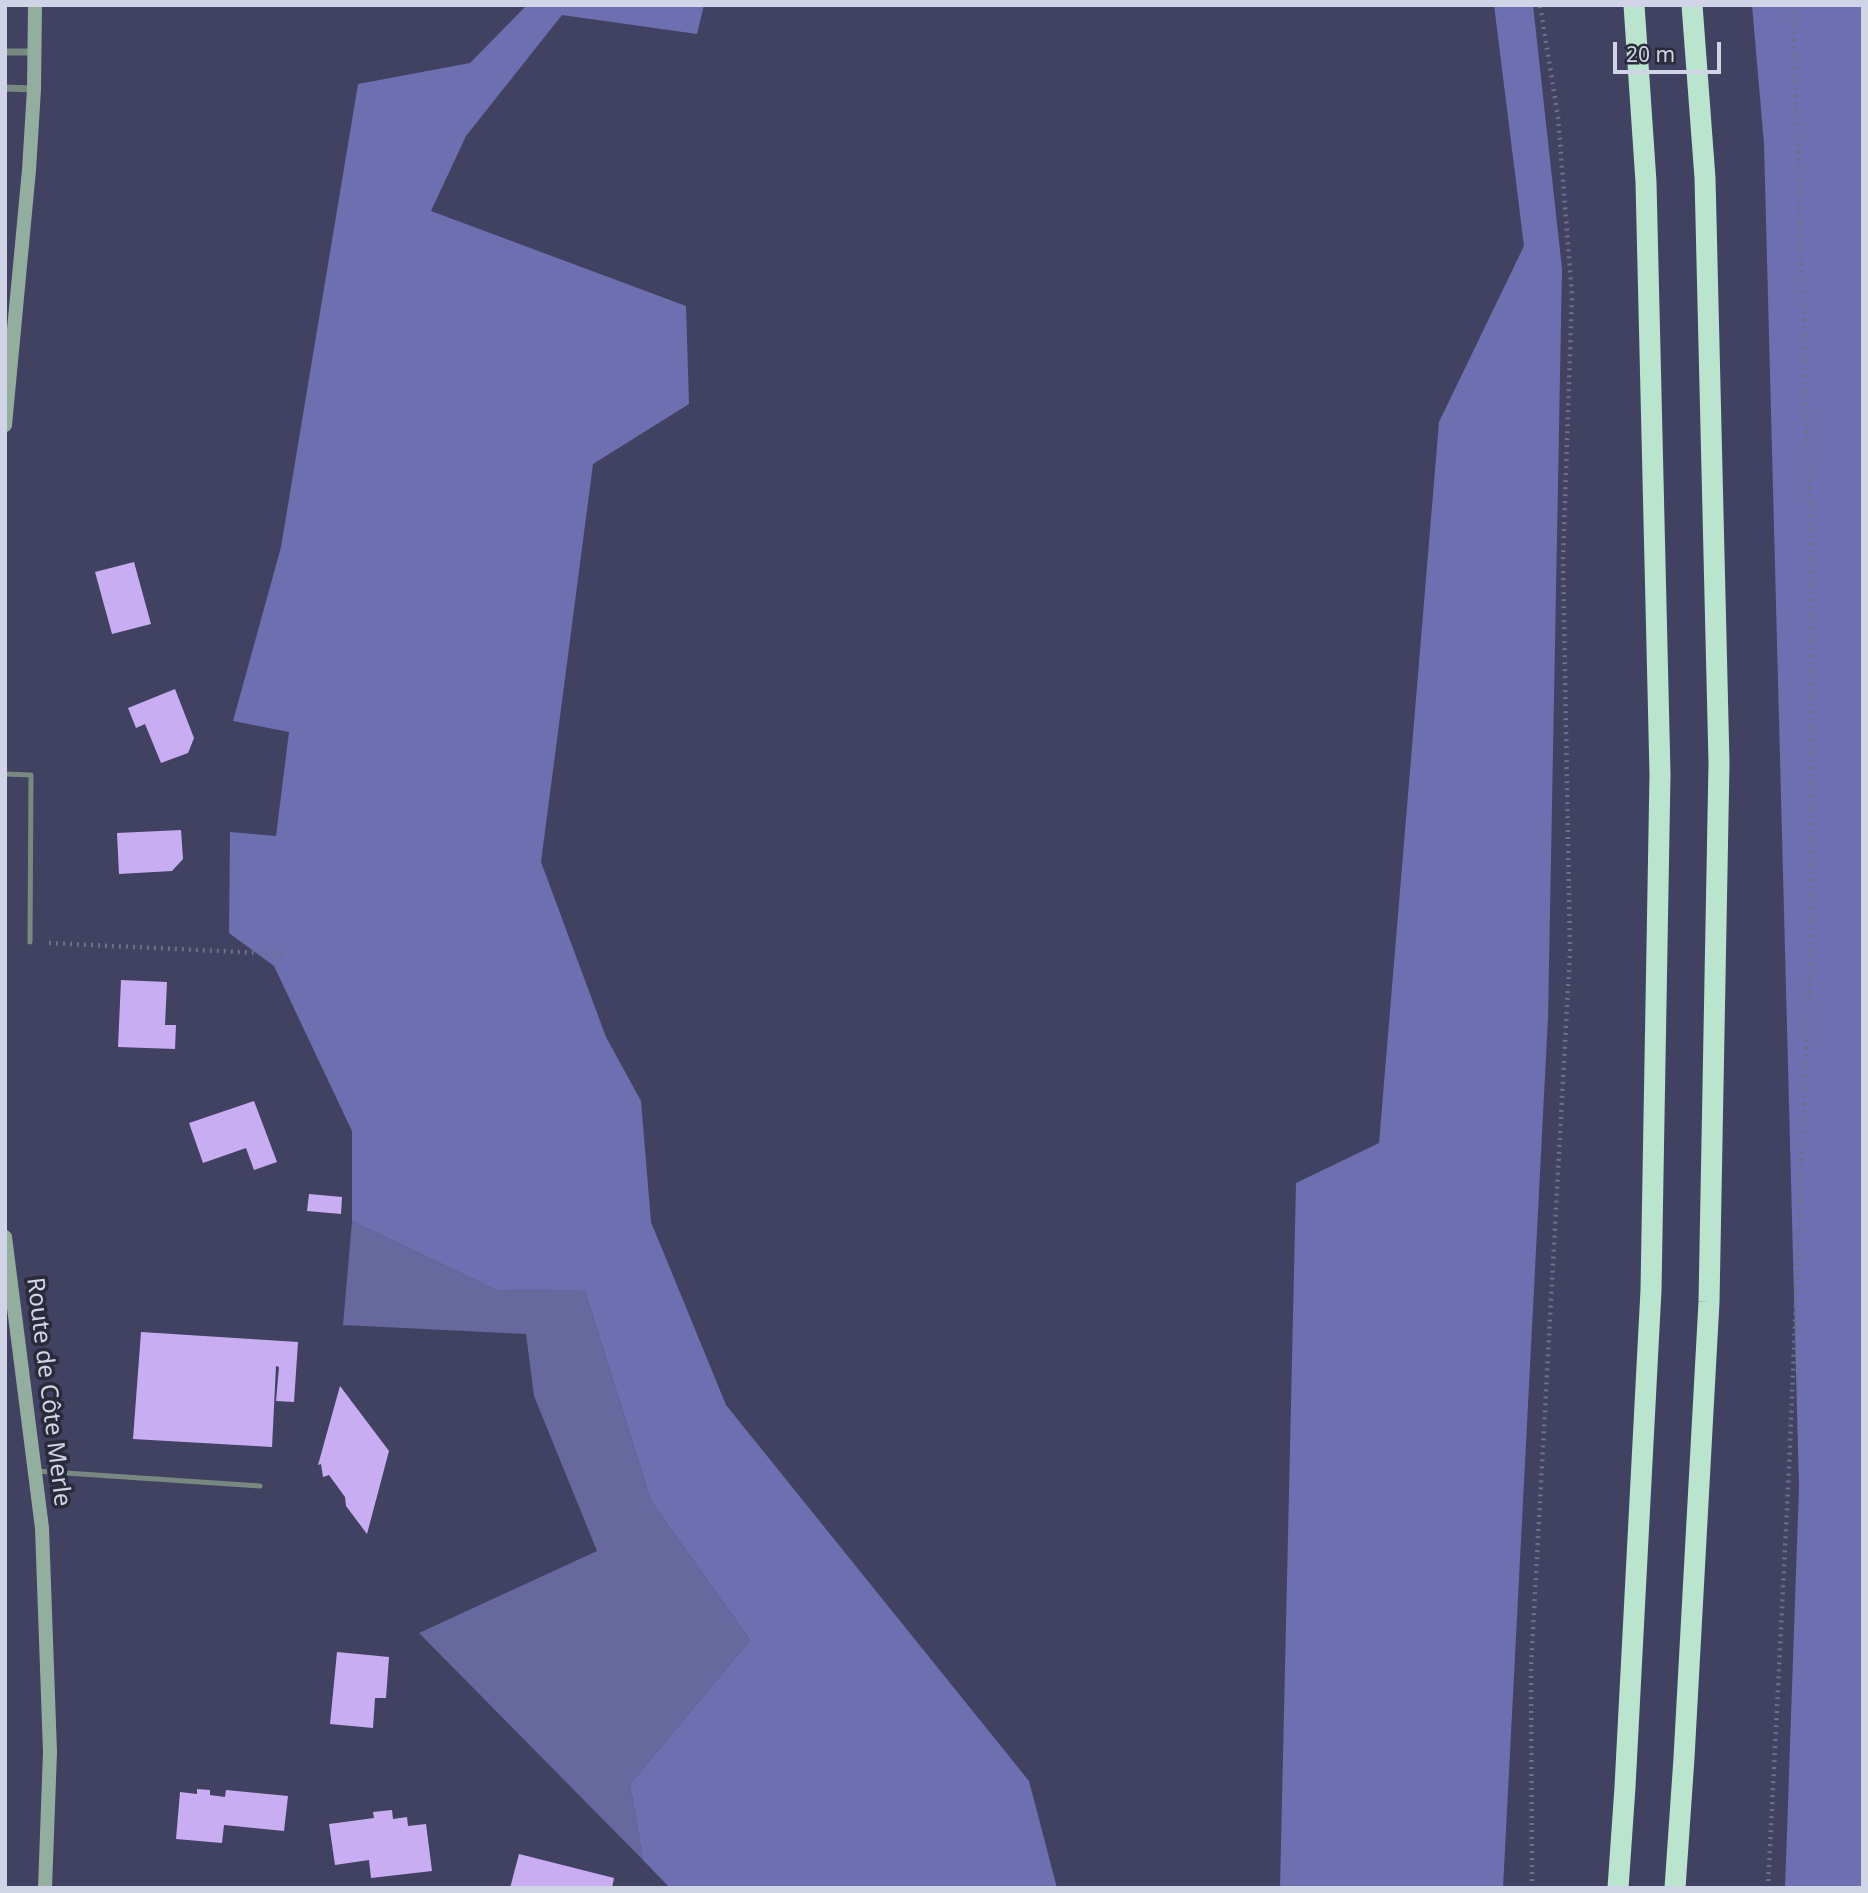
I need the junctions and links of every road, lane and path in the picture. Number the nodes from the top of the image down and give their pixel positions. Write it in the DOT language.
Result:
graph roads {
  1 [pos="35,5"];
  2 [pos="1540,5"];
  3 [pos="1634,5"];
  4 [pos="1692,5"];
  5 [pos="1793,5"];
  6 [pos="5,52"];
  7 [pos="36,52"];
  8 [pos="5,88"];
  9 [pos="34,89"];
  10 [pos="5,425"];
  11 [pos="5,774"];
  12 [pos="30,942"];
  13 [pos="283,954"];
  14 [pos="5,1237"];
  15 [pos="35,1471"];
  16 [pos="260,1486"];
  17 [pos="45,1888"];
  18 [pos="1532,1888"];
  19 [pos="1618,1888"];
  20 [pos="1675,1888"];
  21 [pos="1768,1888"];
  1 -- 7 [label="main road"];
  2 -- 18 [label="path"];
  3 -- 19 [label="highway"];
  4 -- 20 [label="highway"];
  5 -- 21 [label="path"];
  6 -- 7 [label="street"];
  7 -- 9 [label="main road"];
  8 -- 9 [label="street"];
  9 -- 10 [label="main road"];
  11 -- 12 [label="lane"];
  12 -- 13 [label="path"];
  14 -- 15 [label="main road, Route de Côte Merle"];
  15 -- 16 [label="lane"];
  15 -- 17 [label="main road, Route de Côte Merle"];
}
